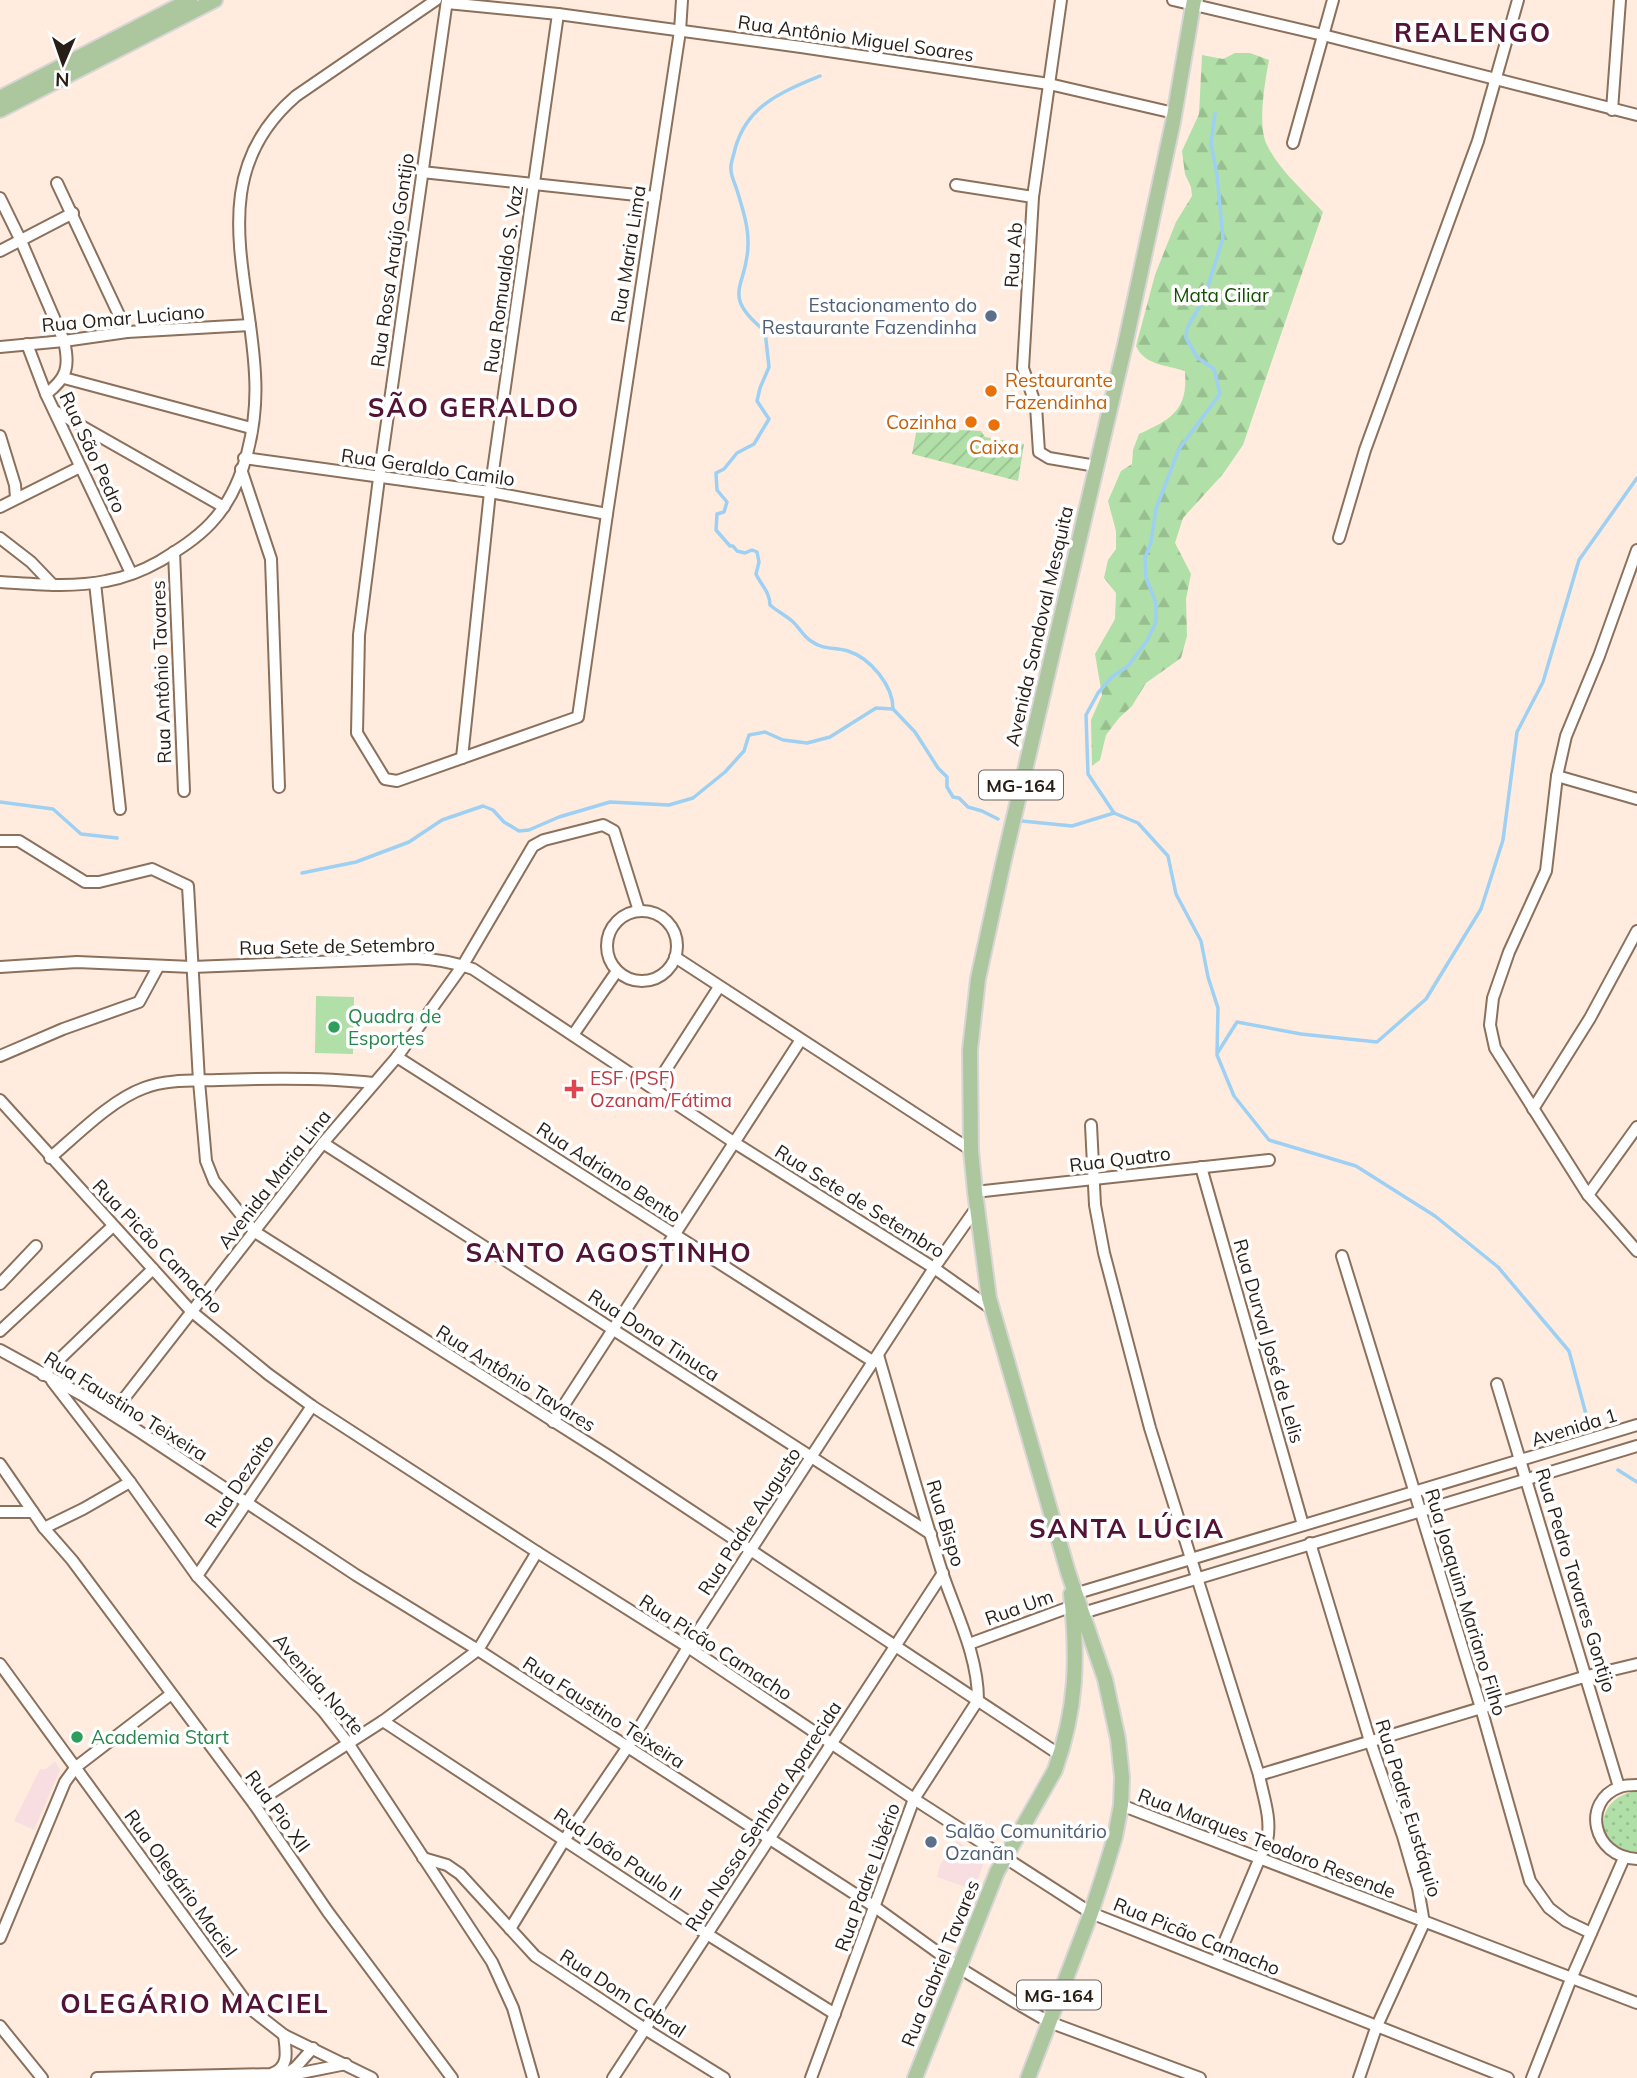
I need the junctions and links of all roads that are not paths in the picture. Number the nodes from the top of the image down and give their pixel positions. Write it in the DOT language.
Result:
graph roads {
  1 [pos="190,0"];
  2 [pos="215,0"];
  3 [pos="682,0"];
  4 [pos="1061,0"];
  5 [pos="1173,0"];
  6 [pos="1333,0"];
  7 [pos="1518,0"];
  8 [pos="1620,0"];
  9 [pos="443,1"];
  10 [pos="1193,3"];
  11 [pos="173,15"];
  12 [pos="558,15"];
  13 [pos="680,31"];
  14 [pos="1323,35"];
  15 [pos="1497,81"];
  16 [pos="1049,84"];
  17 [pos="22,93"];
  18 [pos="0,98"];
  19 [pos="0,110"];
  20 [pos="1612,110"];
  21 [pos="1174,113"];
  22 [pos="1637,115"];
  23 [pos="1293,143"];
  24 [pos="422,172"];
  25 [pos="57,183"];
  26 [pos="533,185"];
  27 [pos="956,185"];
  28 [pos="655,197"];
  29 [pos="1033,197"];
  30 [pos="0,198"];
  31 [pos="73,213"];
  32 [pos="21,241"];
  33 [pos="0,251"];
  34 [pos="250,325"];
  35 [pos="127,332"];
  36 [pos="64,341"];
  37 [pos="27,344"];
  38 [pos="0,347"];
  39 [pos="64,378"];
  40 [pos="47,394"];
  41 [pos="55,411"];
  42 [pos="251,428"];
  43 [pos="0,436"];
  44 [pos="243,463"];
  45 [pos="1096,466"];
  46 [pos="80,467"];
  47 [pos="379,478"];
  48 [pos="490,492"];
  49 [pos="16,498"];
  50 [pos="0,507"];
  51 [pos="223,507"];
  52 [pos="607,514"];
  53 [pos="0,538"];
  54 [pos="1339,538"];
  55 [pos="1637,550"];
  56 [pos="174,552"];
  57 [pos="131,573"];
  58 [pos="0,582"];
  59 [pos="95,583"];
  60 [pos="53,585"];
  61 [pos="462,758"];
  62 [pos="1557,776"];
  63 [pos="279,787"];
  64 [pos="184,791"];
  65 [pos="1637,799"];
  66 [pos="120,809"];
  67 [pos="0,841"];
  68 [pos="639,911"];
  69 [pos="1637,930"];
  70 [pos="675,957"];
  71 [pos="463,965"];
  72 [pos="0,967"];
  73 [pos="158,967"];
  74 [pos="192,967"];
  75 [pos="618,971"];
  76 [pos="719,987"];
  77 [pos="573,1035"];
  78 [pos="800,1041"];
  79 [pos="0,1056"];
  80 [pos="397,1057"];
  81 [pos="198,1081"];
  82 [pos="373,1083"];
  83 [pos="654,1088"];
  84 [pos="0,1100"];
  85 [pos="1533,1109"];
  86 [pos="1091,1125"];
  87 [pos="1637,1127"];
  88 [pos="323,1143"];
  89 [pos="735,1143"];
  90 [pos="971,1150"];
  91 [pos="50,1157"];
  92 [pos="1269,1160"];
  93 [pos="1201,1167"];
  94 [pos="1092,1180"];
  95 [pos="1588,1195"];
  96 [pos="976,1199"];
  97 [pos="113,1226"];
  98 [pos="255,1232"];
  99 [pos="673,1234"];
  100 [pos="36,1246"];
  101 [pos="1637,1251"];
  102 [pos="1342,1256"];
  103 [pos="934,1268"];
  104 [pos="153,1269"];
  105 [pos="0,1284"];
  106 [pos="992,1309"];
  107 [pos="191,1311"];
  108 [pos="612,1329"];
  109 [pos="0,1331"];
  110 [pos="0,1350"];
  111 [pos="876,1359"];
  112 [pos="47,1377"];
  113 [pos="1497,1384"];
  114 [pos="312,1406"];
  115 [pos="112,1414"];
  116 [pos="553,1422"];
  117 [pos="1637,1426"];
  118 [pos="1637,1446"];
  119 [pos="811,1457"];
  120 [pos="1521,1461"];
  121 [pos="0,1464"];
  122 [pos="1527,1480"];
  123 [pos="130,1482"];
  124 [pos="1414,1491"];
  125 [pos="246,1502"];
  126 [pos="1420,1510"];
  127 [pos="0,1512"];
  128 [pos="33,1512"];
  129 [pos="1303,1525"];
  130 [pos="44,1528"];
  131 [pos="931,1534"];
  132 [pos="1310,1543"];
  133 [pos="750,1551"];
  134 [pos="537,1552"];
  135 [pos="1192,1558"];
  136 [pos="943,1573"];
  137 [pos="197,1576"];
  138 [pos="1198,1578"];
  139 [pos="1076,1607"];
  140 [pos="894,1644"];
  141 [pos="969,1644"];
  142 [pos="688,1647"];
  143 [pos="478,1650"];
  144 [pos="0,1664"];
  145 [pos="1637,1664"];
  146 [pos="1587,1676"];
  147 [pos="1105,1679"];
  148 [pos="1075,1683"];
  149 [pos="170,1695"];
  150 [pos="978,1700"];
  151 [pos="1481,1708"];
  152 [pos="383,1721"];
  153 [pos="1370,1741"];
  154 [pos="348,1743"];
  155 [pos="832,1744"];
  156 [pos="627,1748"];
  157 [pos="1060,1755"];
  158 [pos="76,1767"];
  159 [pos="1259,1775"];
  160 [pos="1637,1785"];
  161 [pos="1619,1787"];
  162 [pos="914,1799"];
  163 [pos="254,1804"];
  164 [pos="1121,1805"];
  165 [pos="565,1839"];
  166 [pos="769,1840"];
  167 [pos="1005,1857"];
  168 [pos="1258,1857"];
  169 [pos="423,1858"];
  170 [pos="1624,1858"];
  171 [pos="1637,1859"];
  172 [pos="875,1907"];
  173 [pos="1091,1913"];
  174 [pos="1424,1923"];
  175 [pos="510,1929"];
  176 [pos="1591,1933"];
  177 [pos="707,1934"];
  178 [pos="0,1938"];
  179 [pos="1216,1962"];
  180 [pos="958,1967"];
  181 [pos="1571,1979"];
  182 [pos="1637,2003"];
  183 [pos="835,2014"];
  184 [pos="1049,2022"];
  185 [pos="0,2026"];
  186 [pos="1376,2028"];
  187 [pos="645,2029"];
  188 [pos="284,2035"];
  189 [pos="313,2048"];
  190 [pos="347,2064"];
  191 [pos="1175,2073"];
  192 [pos="276,2076"];
  193 [pos="42,2078"];
  194 [pos="97,2078"];
  195 [pos="372,2078"];
  196 [pos="452,2078"];
  197 [pos="533,2078"];
  198 [pos="613,2078"];
  199 [pos="724,2078"];
  200 [pos="811,2078"];
  201 [pos="915,2078"];
  202 [pos="1028,2078"];
  203 [pos="1200,2078"];
  204 [pos="1359,2078"];
  205 [pos="1508,2078"];
  206 [pos="1532,2078"];
  1 -- 11 [label="main road"];
  2 -- 11 [label="main road"];
  3 -- 13 [label="street, Rua Maria Lima"];
  4 -- 16 [label="street, Rua Ab"];
  5 -- 10 [label="street"];
  6 -- 14 [label="street"];
  7 -- 15 [label="street"];
  8 -- 20 [label="street"];
  9 -- 12 [label="street, Rua Antônio Miguel Soares"];
  9 -- 24 [label="street, Rua Rosa Araújo Gontijo"];
  9 -- 34 [label="street"];
  10 -- 14 [label="street"];
  10 -- 21 [label="main road, Avenida Sandoval Mesquita / MG-164"];
  11 -- 17 [label="main road"];
  12 -- 13 [label="street, Rua Antônio Miguel Soares"];
  12 -- 26 [label="street, Rua Romualdo S. Vaz"];
  13 -- 16 [label="street, Rua Antônio Miguel Soares"];
  13 -- 28 [label="street, Rua Maria Lima"];
  14 -- 15 [label="street"];
  14 -- 23 [label="street"];
  15 -- 20 [label="street"];
  15 -- 54 [label="street"];
  16 -- 21 [label="street, Rua Antônio Miguel Soares"];
  16 -- 29 [label="street, Rua Ab"];
  17 -- 18 [label="main road"];
  17 -- 19 [label="main road"];
  20 -- 22 [label="street"];
  21 -- 45 [label="main road, Avenida Sandoval Mesquita / MG-164"];
  24 -- 26 [label="street"];
  24 -- 47 [label="street, Rua Rosa Araújo Gontijo"];
  25 -- 31 [label="street"];
  26 -- 28 [label="street"];
  26 -- 48 [label="street, Rua Romualdo S. Vaz"];
  27 -- 29 [label="street"];
  28 -- 52 [label="street, Rua Maria Lima"];
  29 -- 45 [label="street, Rua Ab"];
  30 -- 32 [label="street"];
  31 -- 32 [label="street"];
  31 -- 35 [label="street"];
  32 -- 33 [label="street"];
  32 -- 36 [label="street"];
  34 -- 35 [label="street, Rua Omar Luciano"];
  34 -- 42 [label="street"];
  35 -- 36 [label="street, Rua Omar Luciano"];
  36 -- 37 [label="street, Rua Omar Luciano"];
  36 -- 39 [label="street"];
  37 -- 38 [label="street, Rua Omar Luciano"];
  37 -- 40 [label="street, Rua São Pedro"];
  39 -- 40 [label="street"];
  39 -- 42 [label="street"];
  40 -- 41 [label="street, Rua São Pedro"];
  41 -- 46 [label="street, Rua São Pedro"];
  41 -- 51 [label="street"];
  42 -- 44 [label="street"];
  43 -- 49 [label="street"];
  44 -- 47 [label="street, Rua Geraldo Camilo"];
  44 -- 51 [label="street"];
  44 -- 63 [label="street"];
  45 -- 90 [label="main road, Avenida Sandoval Mesquita / MG-164"];
  46 -- 49 [label="street"];
  46 -- 57 [label="street, Rua São Pedro"];
  47 -- 48 [label="street, Rua Geraldo Camilo"];
  47 -- 61 [label="street, Rua Rosa Araújo Gontijo"];
  48 -- 52 [label="street, Rua Geraldo Camilo"];
  48 -- 61 [label="street, Rua Romualdo S. Vaz"];
  49 -- 50 [label="street"];
  51 -- 56 [label="street"];
  52 -- 61 [label="street, Rua Maria Lima"];
  53 -- 60 [label="street"];
  55 -- 62 [label="street"];
  56 -- 57 [label="street"];
  56 -- 64 [label="street, Rua Antônio Tavares"];
  57 -- 59 [label="street"];
  58 -- 60 [label="street"];
  59 -- 60 [label="street"];
  59 -- 66 [label="street"];
  62 -- 65 [label="street"];
  62 -- 85 [label="street"];
  67 -- 74 [label="street, Rua Antônio Tavares"];
  68 -- 70 [label="street"];
  68 -- 71 [label="street, Avenida Maria Lina"];
  68 -- 75 [label="street"];
  69 -- 85 [label="street"];
  70 -- 75 [label="street"];
  70 -- 76 [label="street"];
  71 -- 74 [label="street, Rua Sete de Setembro"];
  71 -- 77 [label="street, Rua Sete de Setembro"];
  71 -- 80 [label="street, Avenida Maria Lina"];
  72 -- 73 [label="street, Rua Sete de Setembro"];
  73 -- 74 [label="street, Rua Sete de Setembro"];
  73 -- 79 [label="street"];
  74 -- 81 [label="street, Rua Antônio Tavares"];
  75 -- 77 [label="street"];
  76 -- 78 [label="street"];
  76 -- 83 [label="street"];
  77 -- 83 [label="street, Rua Sete de Setembro"];
  78 -- 89 [label="street"];
  78 -- 90 [label="street"];
  80 -- 82 [label="street, Avenida Maria Lina"];
  80 -- 99 [label="street, Rua Adriano Bento"];
  81 -- 82 [label="street"];
  81 -- 91 [label="street"];
  81 -- 98 [label="street, Rua Antônio Tavares"];
  82 -- 88 [label="street, Avenida Maria Lina"];
  83 -- 89 [label="street, Rua Sete de Setembro"];
  84 -- 91 [label="street, Rua Picão Camacho"];
  85 -- 95 [label="street"];
  86 -- 94 [label="street"];
  87 -- 95 [label="street"];
  88 -- 98 [label="street, Avenida Maria Lina"];
  88 -- 108 [label="street, Rua Dona Tinuca"];
  89 -- 99 [label="street"];
  89 -- 103 [label="street, Rua Sete de Setembro"];
  90 -- 96 [label="main road, Avenida Sandoval Mesquita / MG-164"];
  91 -- 97 [label="street, Rua Picão Camacho"];
  92 -- 93 [label="street, Rua Quatro"];
  93 -- 94 [label="street, Rua Quatro"];
  93 -- 129 [label="street, Rua Durval José de Lelis"];
  94 -- 96 [label="street, Rua Quatro"];
  94 -- 135 [label="street"];
  95 -- 101 [label="street"];
  96 -- 103 [label="street, Rua Padre Augusto"];
  96 -- 106 [label="main road, Avenida Sandoval Mesquita / MG-164"];
  97 -- 104 [label="street, Rua Picão Camacho"];
  97 -- 109 [label="street"];
  98 -- 107 [label="street, Avenida Maria Lina"];
  98 -- 116 [label="street, Rua Antônio Tavares"];
  99 -- 108 [label="street"];
  99 -- 111 [label="street, Rua Adriano Bento"];
  100 -- 105 [label="street"];
  102 -- 124 [label="street, Rua Joaquim Mariano Filho"];
  103 -- 106 [label="street, Rua Sete de Setembro"];
  103 -- 111 [label="street, Rua Padre Augusto"];
  104 -- 107 [label="street, Rua Picão Camacho"];
  104 -- 112 [label="street"];
  106 -- 139 [label="main road, Avenida Sandoval Mesquita / MG-164"];
  107 -- 114 [label="street, Rua Picão Camacho"];
  107 -- 115 [label="street, Avenida Maria Lina"];
  108 -- 116 [label="street"];
  108 -- 119 [label="street, Rua Dona Tinuca"];
  110 -- 112 [label="street, Rua Faustino Teixeira"];
  111 -- 119 [label="street, Rua Padre Augusto"];
  111 -- 131 [label="street, Rua Bispo"];
  112 -- 115 [label="street, Rua Faustino Teixeira"];
  112 -- 123 [label="street, Avenida Norte"];
  113 -- 120 [label="street, Rua Pedro Tavares Gontijo"];
  114 -- 125 [label="street, Rua Dezoito"];
  114 -- 134 [label="street, Rua Picão Camacho"];
  115 -- 125 [label="street, Rua Faustino Teixeira"];
  116 -- 133 [label="street, Rua Antônio Tavares"];
  117 -- 120 [label="street, Avenida 1"];
  118 -- 122 [label="street, Avenida 1"];
  119 -- 131 [label="street, Rua Dona Tinuca"];
  119 -- 133 [label="street, Rua Padre Augusto"];
  120 -- 122 [label="street, Rua Pedro Tavares Gontijo"];
  120 -- 124 [label="street, Avenida 1"];
  121 -- 128 [label="street, Rua Pio XII"];
  122 -- 126 [label="street, Avenida 1"];
  122 -- 146 [label="street, Rua Pedro Tavares Gontijo"];
  123 -- 130 [label="street"];
  123 -- 137 [label="street, Avenida Norte"];
  124 -- 126 [label="street, Rua Joaquim Mariano Filho"];
  124 -- 129 [label="street, Avenida 1"];
  125 -- 137 [label="street, Rua Dezoito"];
  125 -- 143 [label="street, Rua Faustino Teixeira"];
  126 -- 132 [label="street, Avenida 1"];
  126 -- 151 [label="street, Rua Joaquim Mariano Filho"];
  127 -- 128 [label="street"];
  128 -- 130 [label="street, Rua Pio XII"];
  129 -- 135 [label="street, Avenida 1"];
  130 -- 149 [label="street, Rua Pio XII"];
  131 -- 136 [label="street, Rua Bispo"];
  132 -- 138 [label="street, Avenida 1"];
  132 -- 153 [label="street, Rua Padre Eustáquio"];
  133 -- 140 [label="street, Rua Antônio Tavares"];
  133 -- 142 [label="street, Rua Padre Augusto"];
  134 -- 142 [label="street, Rua Picão Camacho"];
  134 -- 143 [label="street"];
  135 -- 138 [label="street"];
  135 -- 139 [label="street, Avenida 1"];
  136 -- 140 [label="street, Rua Nossa Senhora Aparecida"];
  136 -- 141 [label="street, Rua Bispo"];
  137 -- 154 [label="street, Avenida Norte"];
  138 -- 139 [label="street, Avenida 1"];
  138 -- 159 [label="street"];
  139 -- 141 [label="street, Rua Um"];
  139 -- 147 [label="main road, Avenida Sandoval Mesquita"];
  139 -- 148 [label="main road, Rua Gabriel Tavares"];
  140 -- 150 [label="street, Rua Antônio Tavares"];
  140 -- 155 [label="street, Rua Nossa Senhora Aparecida"];
  141 -- 150 [label="street, Rua Bispo"];
  142 -- 155 [label="street, Rua Picão Camacho"];
  142 -- 156 [label="street, Rua Padre Augusto"];
  143 -- 152 [label="street"];
  143 -- 156 [label="street, Rua Faustino Teixeira"];
  144 -- 158 [label="street, Rua Olegário Maciel"];
  145 -- 146 [label="street"];
  146 -- 151 [label="street"];
  146 -- 161 [label="street, Rua Pedro Tavares Gontijo"];
  147 -- 148 [label="main road"];
  147 -- 164 [label="main road, Avenida Sandoval Mesquita"];
  148 -- 157 [label="main road, Rua Gabriel Tavares"];
  149 -- 158 [label="street"];
  149 -- 163 [label="street, Rua Pio XII"];
  150 -- 157 [label="street, Rua Antônio Tavares"];
  150 -- 162 [label="street, Rua Padre Libério"];
  151 -- 153 [label="street"];
  151 -- 176 [label="street, Rua Joaquim Mariano Filho"];
  152 -- 154 [label="street"];
  152 -- 165 [label="street, Rua João Paulo II"];
  153 -- 159 [label="street"];
  153 -- 174 [label="street, Rua Padre Eustáquio"];
  154 -- 163 [label="street"];
  154 -- 169 [label="street, Avenida Norte"];
  155 -- 162 [label="street, Rua Picão Camacho"];
  155 -- 166 [label="street, Rua Nossa Senhora Aparecida"];
  156 -- 165 [label="street, Rua Padre Augusto"];
  156 -- 166 [label="street, Rua Faustino Teixeira"];
  157 -- 167 [label="main road, Rua Gabriel Tavares"];
  158 -- 178 [label="street"];
  158 -- 188 [label="street, Rua Olegário Maciel"];
  159 -- 168 [label="street"];
  160 -- 161 [label="street"];
  161 -- 170 [label="street"];
  162 -- 167 [label="street, Rua Picão Camacho"];
  162 -- 172 [label="street, Rua Padre Libério"];
  163 -- 196 [label="street, Rua Pio XII"];
  164 -- 168 [label="street, Rua Marques Teodoro Resende"];
  164 -- 173 [label="main road, Avenida Sandoval Mesquita"];
  165 -- 175 [label="street, Rua Padre Augusto"];
  165 -- 177 [label="street, Rua João Paulo II"];
  166 -- 172 [label="street, Rua Faustino Teixeira"];
  166 -- 177 [label="street, Rua Nossa Senhora Aparecida"];
  167 -- 173 [label="street, Rua Picão Camacho"];
  167 -- 180 [label="main road, Rua Gabriel Tavares"];
  168 -- 174 [label="street, Rua Marques Teodoro Resende"];
  168 -- 179 [label="street"];
  169 -- 175 [label="street, Rua Dom Cabral"];
  169 -- 197 [label="street, Avenida Norte"];
  170 -- 171 [label="street"];
  170 -- 176 [label="street"];
  172 -- 180 [label="street, Rua Faustino Teixeira"];
  172 -- 183 [label="street, Rua Padre Libério"];
  173 -- 179 [label="street, Rua Picão Camacho"];
  173 -- 184 [label="main road, MG-164"];
  174 -- 181 [label="street, Rua Marques Teodoro Resende"];
  174 -- 186 [label="street, Rua Padre Eustáquio"];
  175 -- 187 [label="street, Rua Dom Cabral"];
  176 -- 181 [label="street"];
  177 -- 183 [label="street, Rua João Paulo II"];
  177 -- 187 [label="street, Rua Nossa Senhora Aparecida"];
  179 -- 186 [label="street, Rua Picão Camacho"];
  180 -- 184 [label="street, Rua Faustino Teixeira"];
  180 -- 201 [label="main road, Rua Gabriel Tavares"];
  181 -- 182 [label="street, Rua Marques Teodoro Resende"];
  181 -- 206 [label="street"];
  183 -- 200 [label="street, Rua Padre Libério"];
  184 -- 191 [label="street, Rua Faustino Teixeira"];
  184 -- 202 [label="main road, MG-164"];
  185 -- 193 [label="street"];
  186 -- 204 [label="street, Rua Padre Eustáquio"];
  186 -- 205 [label="street, Rua Picão Camacho"];
  187 -- 198 [label="street, Rua Nossa Senhora Aparecida"];
  187 -- 199 [label="street, Rua Dom Cabral"];
  188 -- 189 [label="street, Rua Olegário Maciel"];
  188 -- 192 [label="street"];
  189 -- 190 [label="street, Rua Olegário Maciel"];
  189 -- 192 [label="street"];
  190 -- 192 [label="street"];
  190 -- 195 [label="street, Rua Olegário Maciel"];
  191 -- 203 [label="street, Rua Faustino Teixeira"];
  192 -- 194 [label="street"];
}
